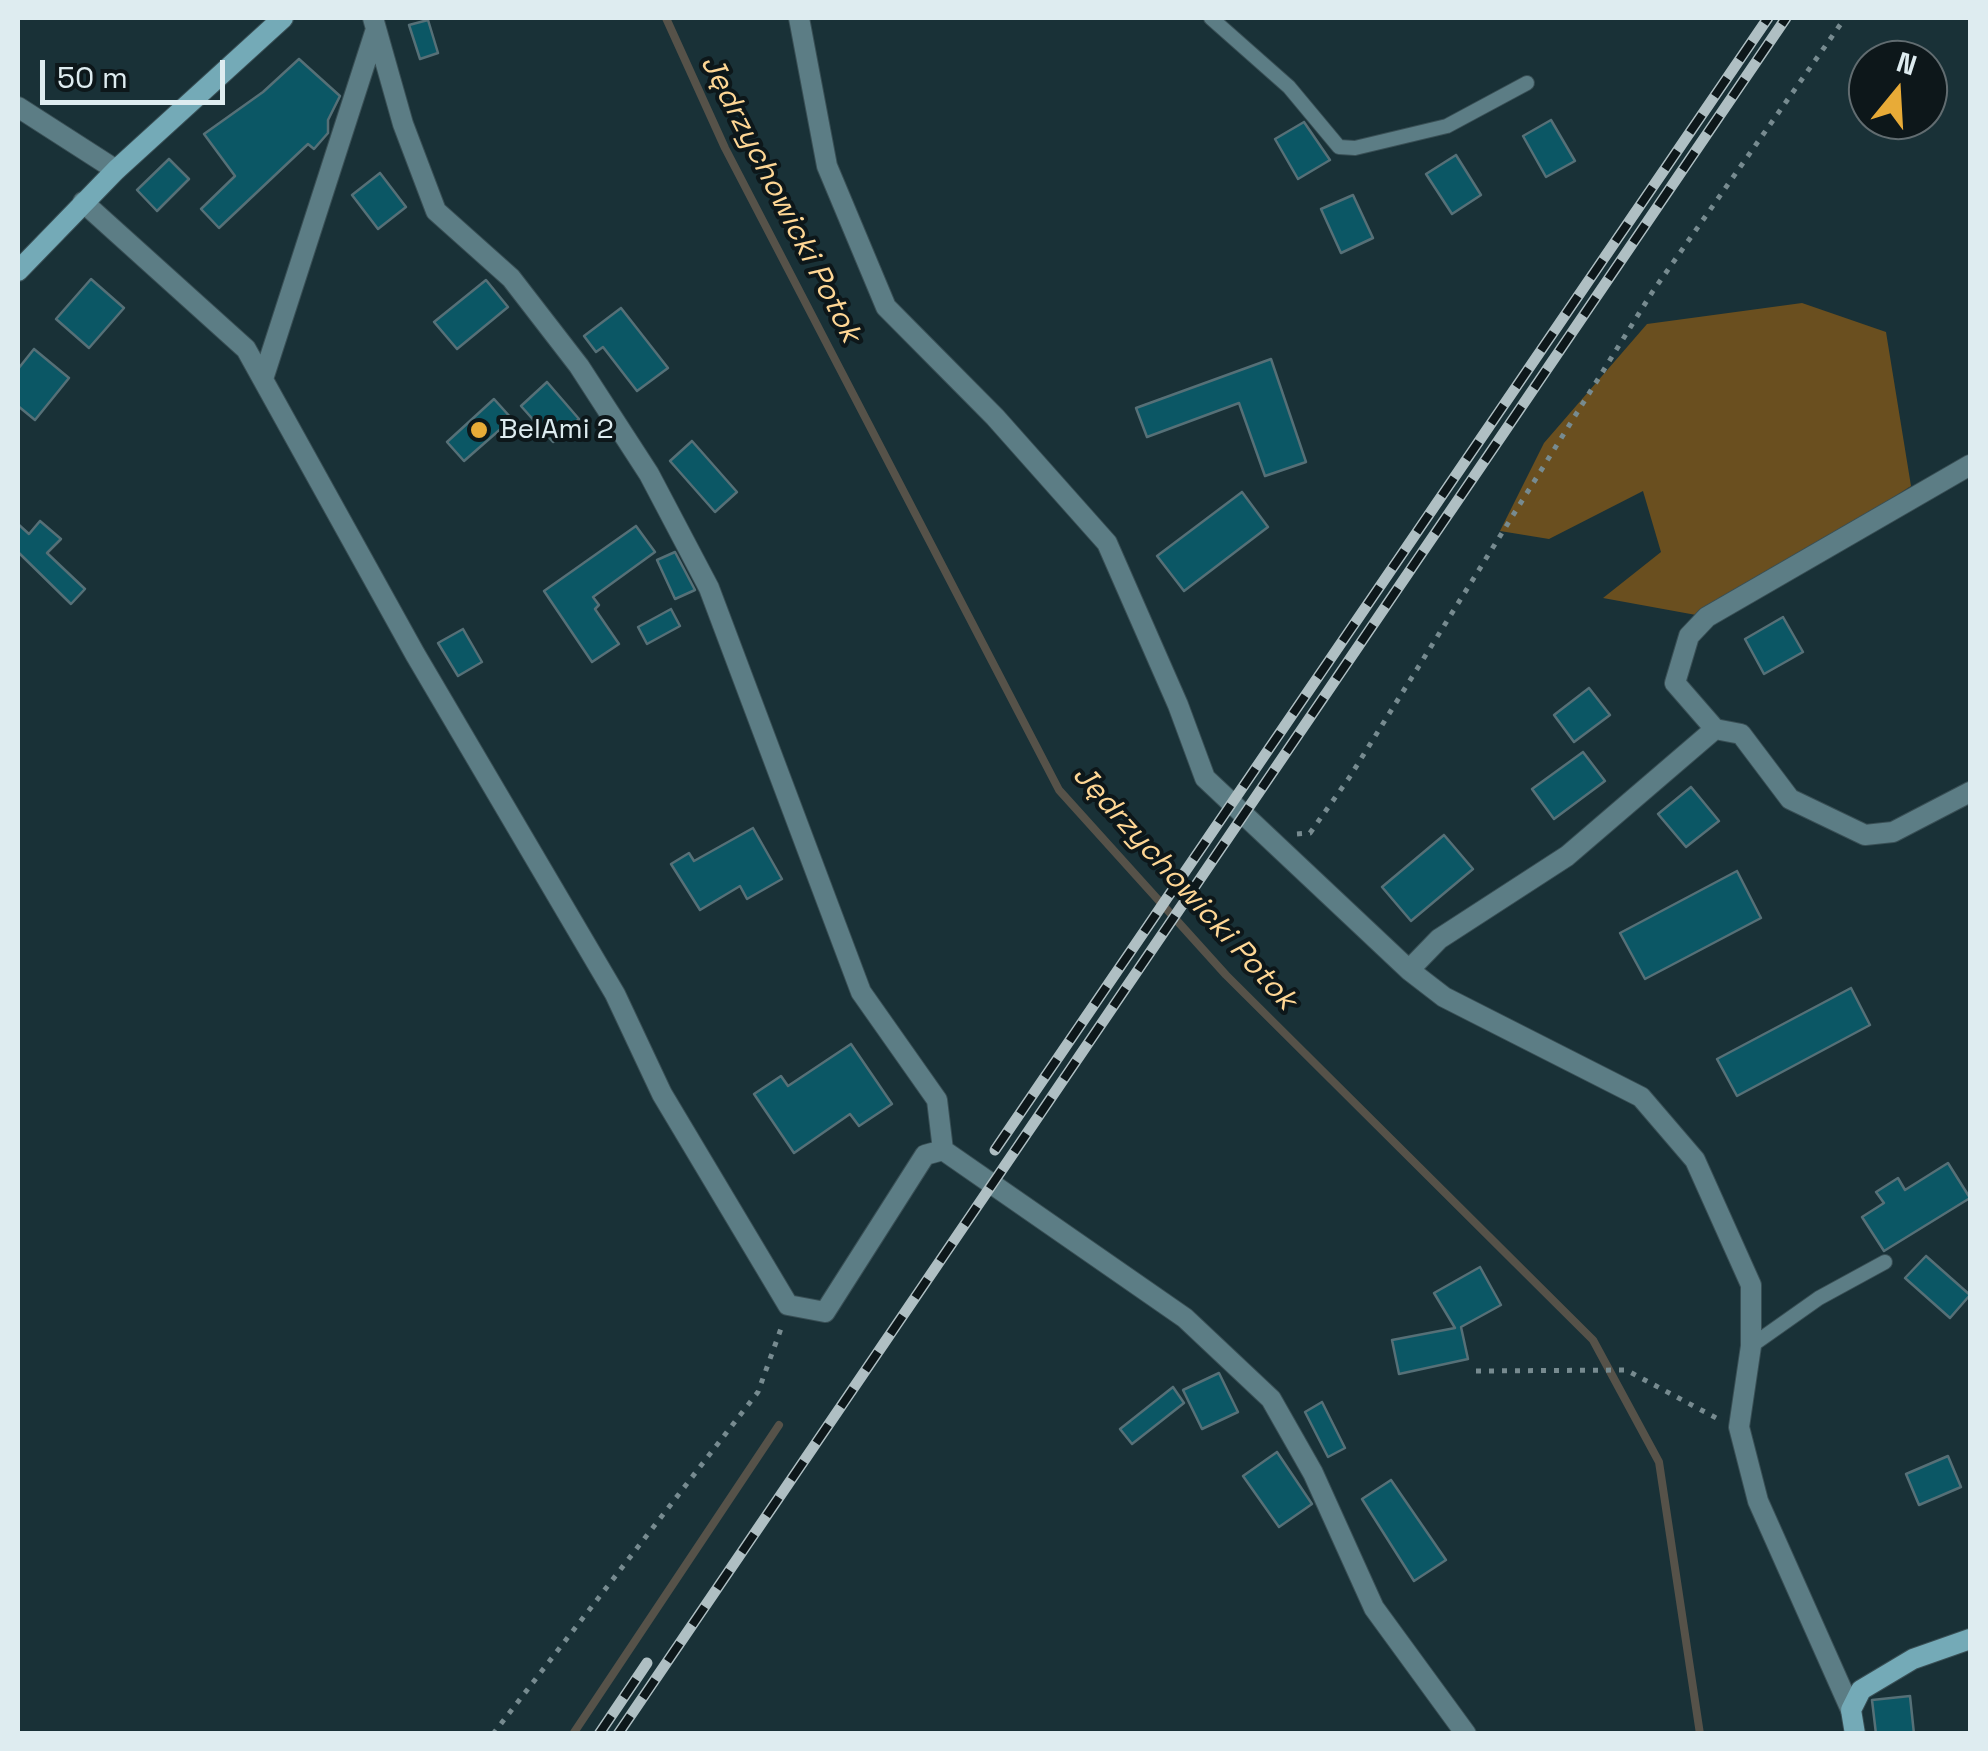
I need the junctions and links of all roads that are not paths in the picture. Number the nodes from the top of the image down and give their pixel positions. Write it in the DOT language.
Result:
graph roads {
  1 [pos="283,18"];
  2 [pos="799,18"];
  3 [pos="1211,18"];
  4 [pos="374,24"];
  5 [pos="1526,83"];
  6 [pos="18,107"];
  7 [pos="116,170"];
  8 [pos="83,202"];
  9 [pos="18,271"];
  10 [pos="263,379"];
  11 [pos="1970,465"];
  12 [pos="1715,728"];
  13 [pos="1970,792"];
  14 [pos="1410,970"];
  15 [pos="943,1150"];
  16 [pos="1885,1262"];
  17 [pos="1751,1346"];
  18 [pos="1970,1639"];
  19 [pos="1851,1710"];
  20 [pos="1466,1734"];
  21 [pos="1855,1734"];
  1 -- 7 [label="main road"];
  2 -- 14 [label="street"];
  3 -- 5 [label="lane"];
  4 -- 10 [label="street"];
  4 -- 15 [label="street"];
  6 -- 7 [label="street"];
  7 -- 8 [label="main road"];
  8 -- 9 [label="main road"];
  8 -- 10 [label="street"];
  10 -- 15 [label="street"];
  11 -- 12 [label="street"];
  12 -- 13 [label="street"];
  12 -- 14 [label="street"];
  14 -- 17 [label="street"];
  15 -- 20 [label="street"];
  16 -- 17 [label="lane"];
  17 -- 19 [label="street"];
  18 -- 19 [label="main road"];
  19 -- 21 [label="main road"];
}
